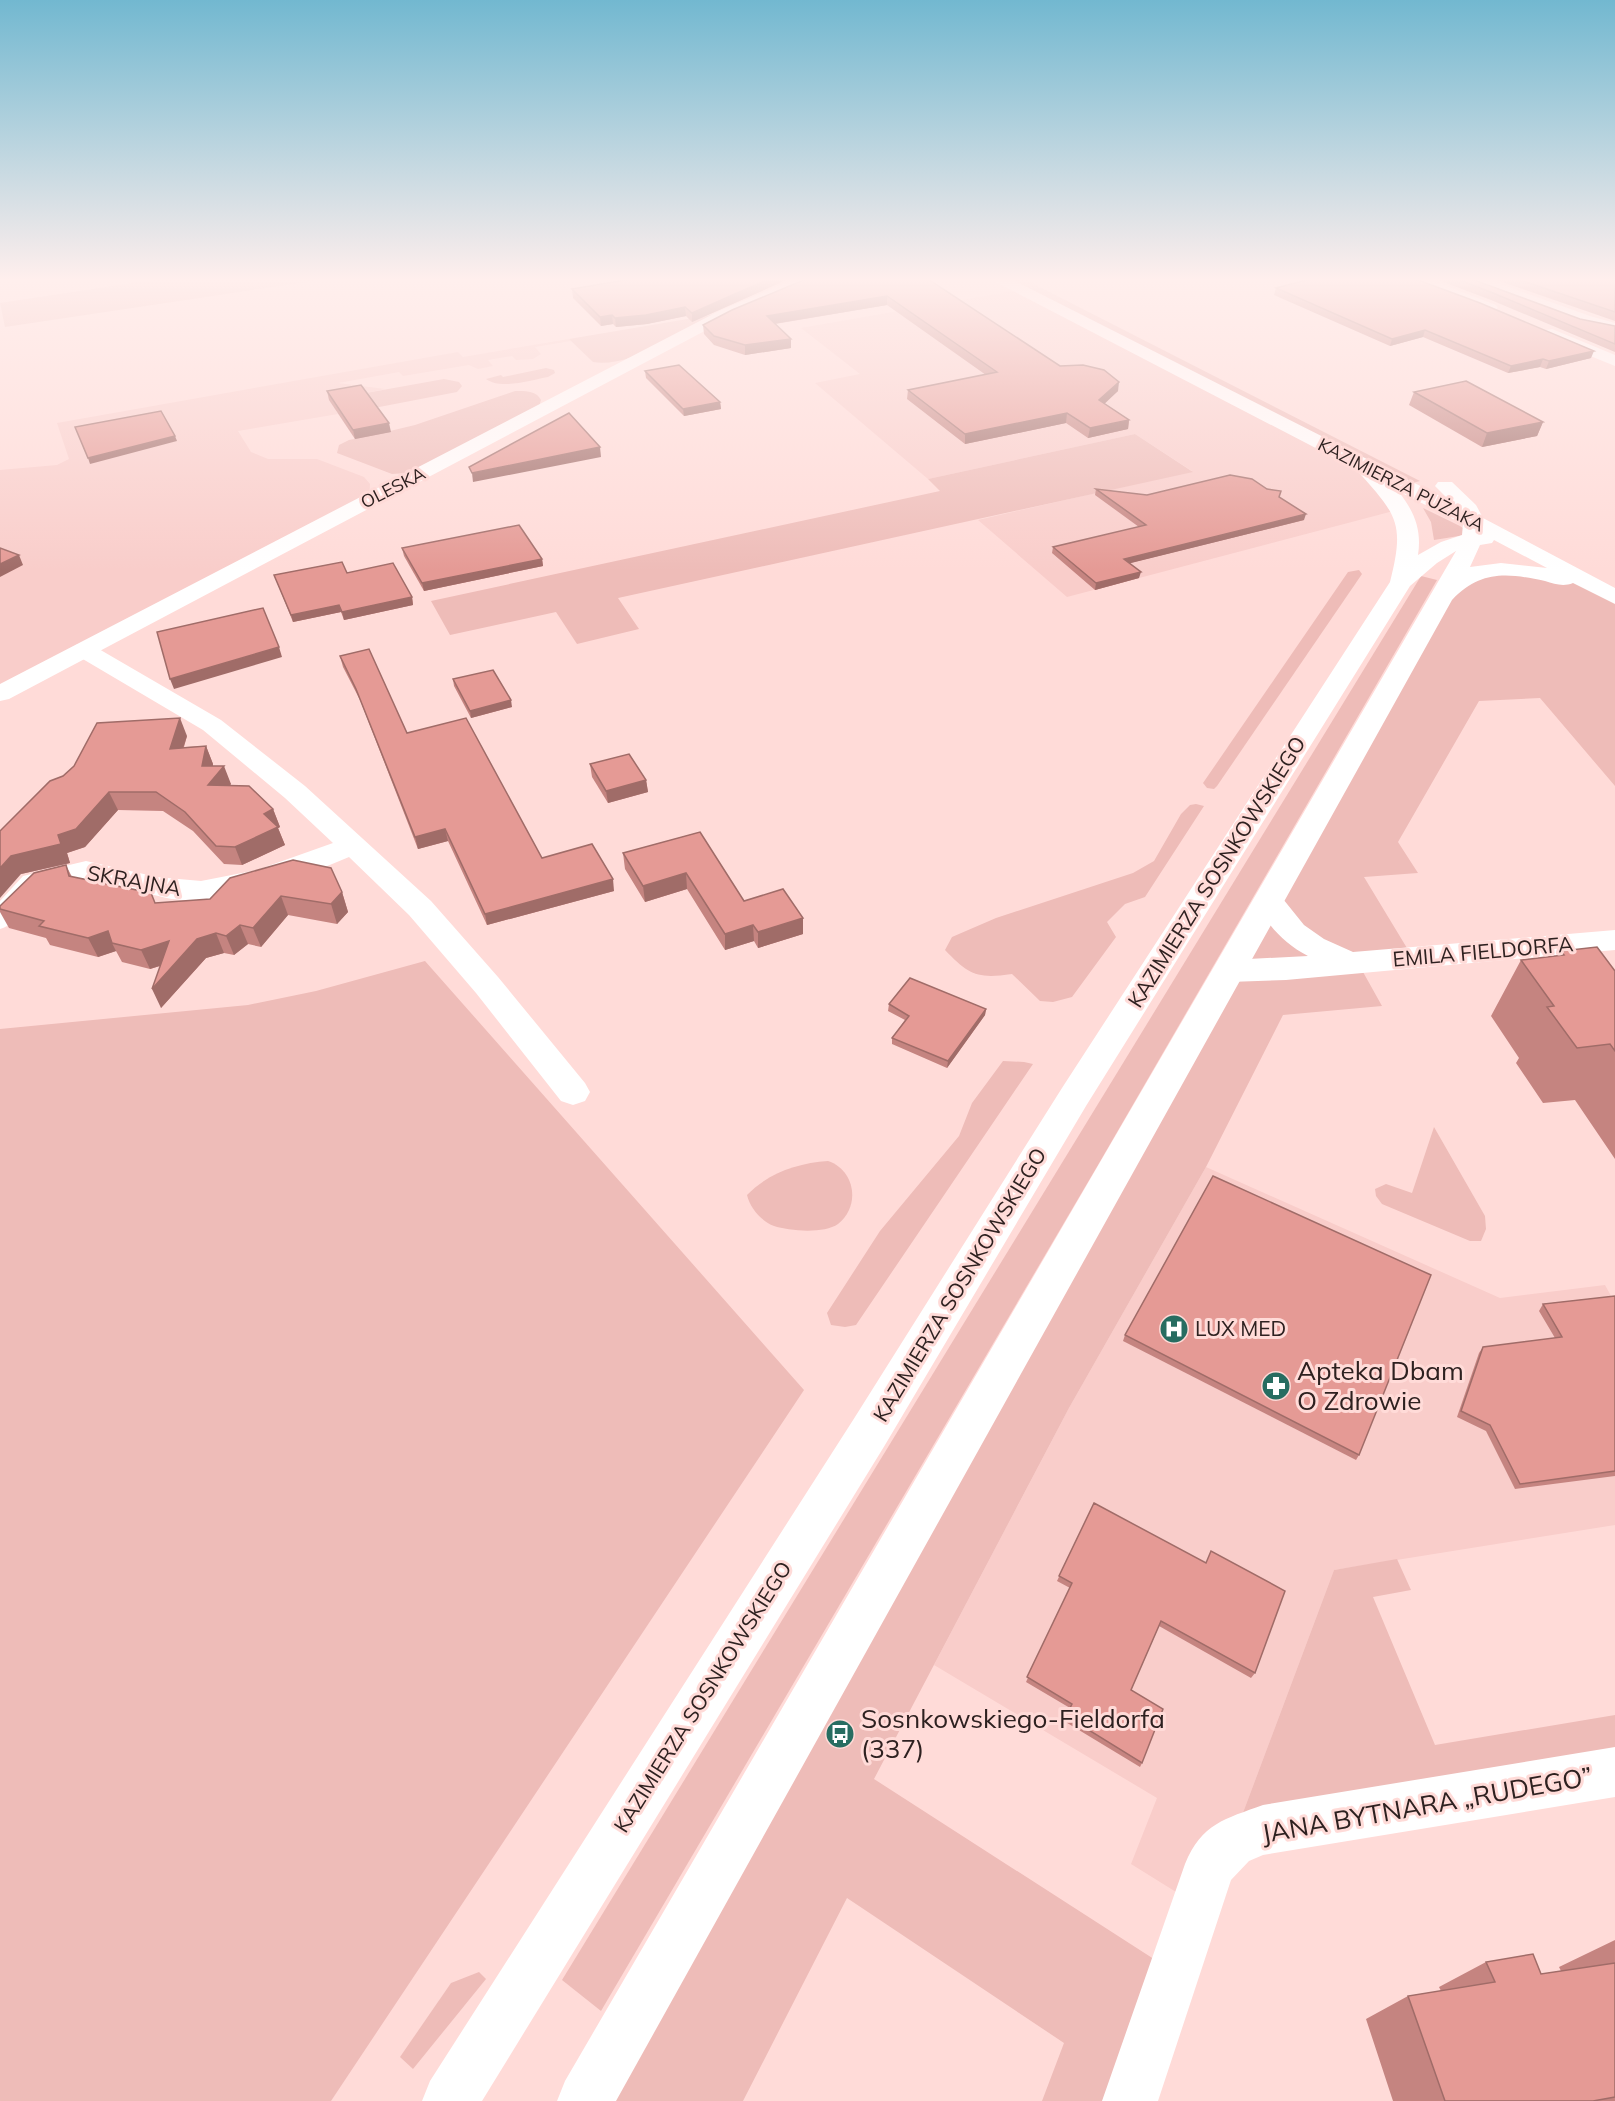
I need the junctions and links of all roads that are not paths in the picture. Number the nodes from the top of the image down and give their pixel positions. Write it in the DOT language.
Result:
graph roads {
  1 [pos="608,375"];
  2 [pos="1186,375"];
  3 [pos="1224,375"];
  4 [pos="1364,466"];
  5 [pos="1445,486"];
  6 [pos="1474,531"];
  7 [pos="1509,539"];
  8 [pos="1592,562"];
  9 [pos="1615,573"];
  10 [pos="1401,582"];
  11 [pos="1442,596"];
  12 [pos="1615,598"];
  13 [pos="84,650"];
  14 [pos="0,694"];
  15 [pos="351,846"];
  16 [pos="1269,902"];
  17 [pos="0,919"];
  18 [pos="1615,940"];
  19 [pos="1350,964"];
  20 [pos="1229,971"];
  21 [pos="573,1092"];
  22 [pos="1615,1772"];
  23 [pos="450,2101"];
  24 [pos="585,2101"];
  25 [pos="1130,2101"];
  1 -- 13 [label="street, OLESKA"];
  2 -- 4 [label="street, KAZIMIERZA PUŻAKA"];
  3 -- 5 [label="street, KAZIMIERZA PUŻAKA"];
  4 -- 6 [label="street, KAZIMIERZA PUŻAKA"];
  4 -- 10 [label="street, KAZIMIERZA SOSNKOWSKIEGO"];
  5 -- 6 [label="street"];
  5 -- 8 [label="street, KAZIMIERZA PUŻAKA"];
  6 -- 7 [label="street"];
  6 -- 10 [label="street"];
  6 -- 11 [label="street"];
  7 -- 8 [label="street"];
  7 -- 12 [label="street, KAZIMIERZA PUŻAKA"];
  8 -- 9 [label="street, KAZIMIERZA PUŻAKA"];
  10 -- 23 [label="street, KAZIMIERZA SOSNKOWSKIEGO"];
  11 -- 12 [label="street"];
  11 -- 16 [label="street"];
  13 -- 14 [label="street, OLESKA"];
  13 -- 15 [label="street"];
  15 -- 17 [label="street, SKRAJNA"];
  15 -- 21 [label="street"];
  16 -- 19 [label="street"];
  16 -- 20 [label="street"];
  18 -- 19 [label="street, EMILA FIELDORFA"];
  19 -- 20 [label="street, EMILA FIELDORFA"];
  20 -- 24 [label="street"];
  22 -- 25 [label="street, JANA BYTNARA „RUDEGO”"];
}
